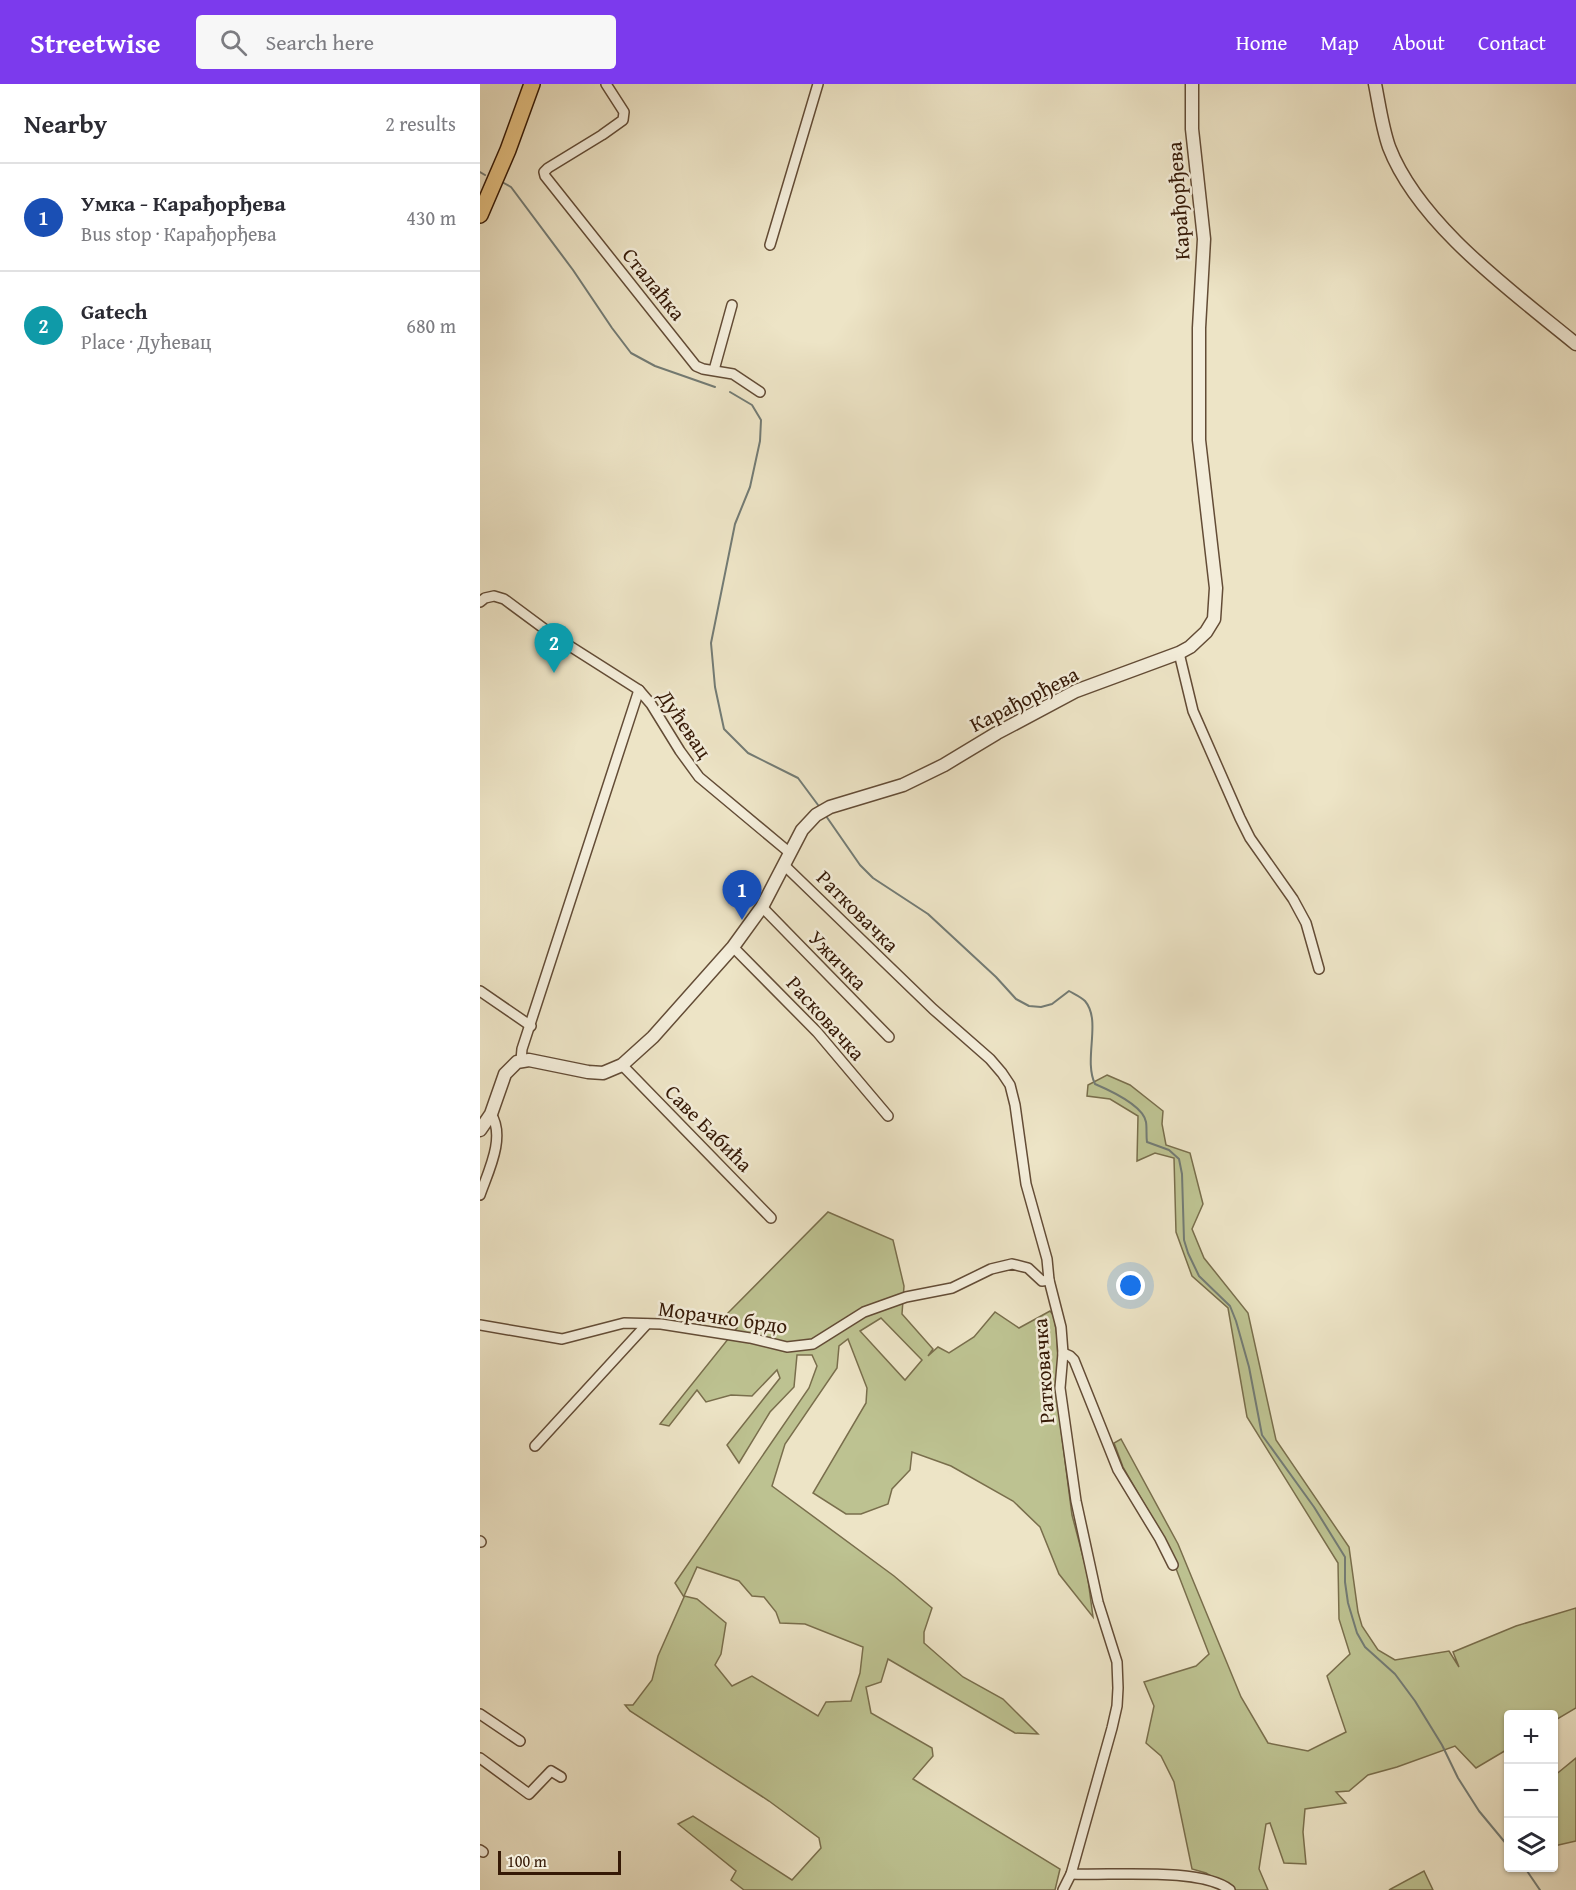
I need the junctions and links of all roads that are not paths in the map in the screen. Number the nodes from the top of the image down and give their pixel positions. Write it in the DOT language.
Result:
graph roads {
  1 [pos="532,84"];
  2 [pos="606,84"];
  3 [pos="818,84"];
  4 [pos="1192,84"];
  5 [pos="1375,84"];
  6 [pos="480,215"];
  7 [pos="770,245"];
  8 [pos="732,305"];
  9 [pos="1576,344"];
  10 [pos="714,370"];
  11 [pos="760,392"];
  12 [pos="480,602"];
  13 [pos="1179,652"];
  14 [pos="639,690"];
  15 [pos="790,853"];
  16 [pos="784,865"];
  17 [pos="762,907"];
  18 [pos="733,947"];
  19 [pos="1319,969"];
  20 [pos="480,991"];
  21 [pos="531,1026"];
  22 [pos="889,1037"];
  23 [pos="522,1060"];
  24 [pos="622,1065"];
  25 [pos="491,1114"];
  26 [pos="888,1116"];
  27 [pos="480,1130"];
  28 [pos="480,1195"];
  29 [pos="771,1218"];
  30 [pos="1049,1280"];
  31 [pos="647,1324"];
  32 [pos="480,1325"];
  33 [pos="1063,1353"];
  34 [pos="535,1446"];
  35 [pos="1173,1565"];
  36 [pos="480,1714"];
  37 [pos="520,1741"];
  38 [pos="480,1758"];
  39 [pos="561,1777"];
  40 [pos="1071,1874"];
  41 [pos="1063,1890"];
  42 [pos="1230,1890"];
  1 -- 6 [label="main road"];
  2 -- 10 [label="street, Сталаћка"];
  3 -- 7 [label="street"];
  4 -- 13 [label="street, Карађорђева"];
  5 -- 9 [label="street"];
  8 -- 10 [label="street"];
  10 -- 11 [label="street, Сталаћка"];
  12 -- 14 [label="street, Дућевац"];
  13 -- 15 [label="street, Карађорђева"];
  13 -- 19 [label="street"];
  14 -- 15 [label="street, Дућевац"];
  14 -- 21 [label="street"];
  15 -- 16 [label="street, Карађорђева"];
  16 -- 17 [label="street, Карађорђева"];
  16 -- 30 [label="street, Ратковачка"];
  17 -- 18 [label="street, Карађорђева"];
  17 -- 22 [label="street, Ужичка"];
  18 -- 24 [label="street, Карађорђева"];
  18 -- 26 [label="street, Расковачка"];
  20 -- 21 [label="street"];
  21 -- 23 [label="street"];
  23 -- 24 [label="street, Карађорђева"];
  23 -- 25 [label="street"];
  24 -- 29 [label="street, Саве Бабића"];
  25 -- 27 [label="street"];
  25 -- 28 [label="street"];
  30 -- 31 [label="street, Морачко брдо"];
  30 -- 33 [label="street, Ратковачка"];
  31 -- 32 [label="street, Морачко брдо"];
  31 -- 34 [label="street"];
  33 -- 35 [label="street"];
  33 -- 40 [label="street, Ратковачка"];
  36 -- 37 [label="street"];
  38 -- 39 [label="street"];
  40 -- 41 [label="street, Ратковачка"];
  40 -- 42 [label="street"];
}
